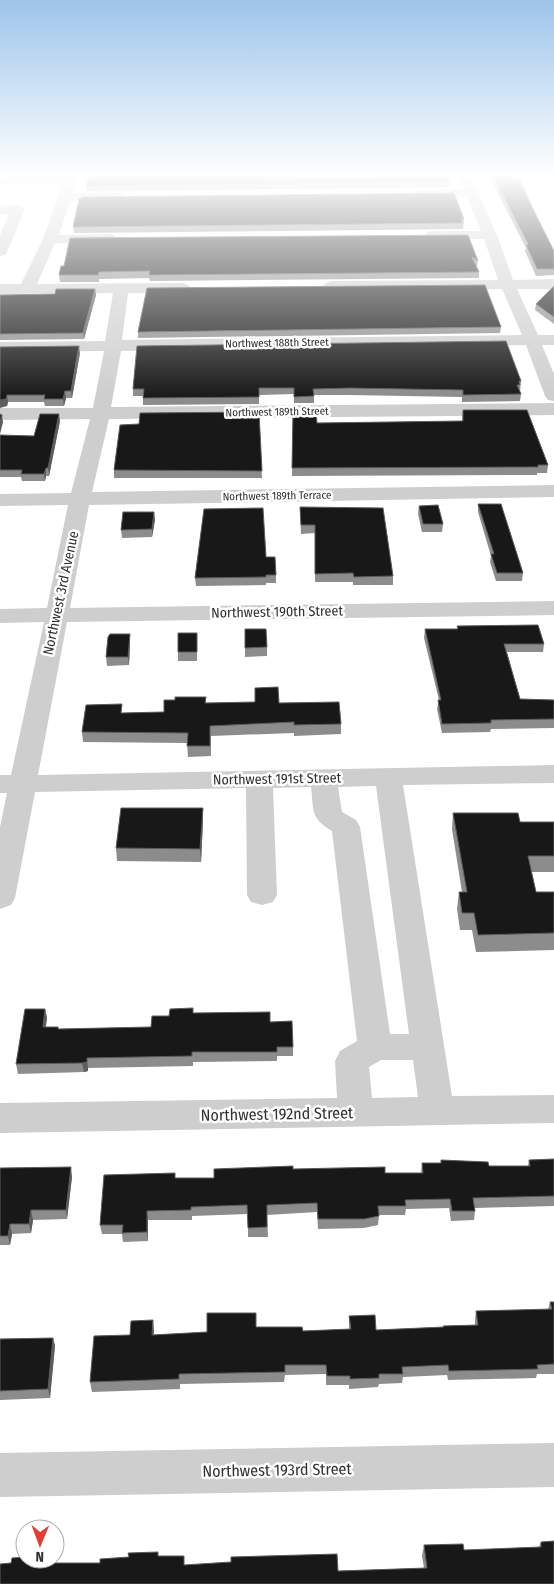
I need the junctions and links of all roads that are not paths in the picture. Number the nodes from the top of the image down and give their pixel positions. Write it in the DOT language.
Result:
graph roads {
  1 [pos="45,250"];
  2 [pos="495,250"];
  3 [pos="507,284"];
  4 [pos="554,284"];
  5 [pos="319,286"];
  6 [pos="200,288"];
  7 [pos="0,289"];
  8 [pos="28,289"];
  9 [pos="121,289"];
  10 [pos="532,340"];
  11 [pos="554,340"];
  12 [pos="113,346"];
  13 [pos="0,347"];
  14 [pos="554,396"];
  15 [pos="554,409"];
  16 [pos="101,413"];
  17 [pos="0,414"];
  18 [pos="554,490"];
  19 [pos="80,499"];
  20 [pos="0,500"];
  21 [pos="554,608"];
  22 [pos="0,616"];
  23 [pos="56,616"];
  24 [pos="554,774"];
  25 [pos="388,777"];
  26 [pos="323,778"];
  27 [pos="258,780"];
  28 [pos="11,784"];
  29 [pos="262,895"];
  30 [pos="0,898"];
  31 [pos="375,1047"];
  32 [pos="428,1047"];
  33 [pos="554,1109"];
  34 [pos="436,1111"];
  35 [pos="354,1112"];
  36 [pos="0,1118"];
  37 [pos="554,1465"];
  38 [pos="0,1475"];
  1 -- 8 [label="street"];
  2 -- 3 [label="street"];
  3 -- 4 [label="street"];
  3 -- 5 [label="street"];
  3 -- 10 [label="street"];
  6 -- 9 [label="street"];
  7 -- 8 [label="street"];
  8 -- 9 [label="street"];
  9 -- 12 [label="street, Northwest 3rd Avenue"];
  10 -- 11 [label="street, Northwest 188th Street"];
  10 -- 12 [label="street, Northwest 188th Street"];
  10 -- 14 [label="street"];
  12 -- 13 [label="street, Northwest 188th Street"];
  12 -- 16 [label="street, Northwest 3rd Avenue"];
  15 -- 16 [label="street, Northwest 189th Street"];
  16 -- 17 [label="street, Northwest 189th Street"];
  16 -- 19 [label="street, Northwest 3rd Avenue"];
  18 -- 19 [label="street, Northwest 189th Terrace"];
  19 -- 20 [label="street, Northwest 189th Terrace"];
  19 -- 23 [label="street, Northwest 3rd Avenue"];
  21 -- 23 [label="street, Northwest 190th Street"];
  22 -- 23 [label="street, Northwest 190th Street"];
  23 -- 28 [label="street, Northwest 3rd Avenue"];
  24 -- 25 [label="street, Northwest 191st Street"];
  25 -- 26 [label="street, Northwest 191st Street"];
  25 -- 32 [label="street"];
  26 -- 27 [label="street, Northwest 191st Street"];
  26 -- 31 [label="street"];
  27 -- 28 [label="street, Northwest 191st Street"];
  27 -- 29 [label="street"];
  28 -- 30 [label="street, Northwest 3rd Avenue"];
  31 -- 32 [label="street"];
  31 -- 35 [label="street"];
  32 -- 34 [label="street"];
  33 -- 34 [label="street, Northwest 192nd Street"];
  34 -- 35 [label="street, Northwest 192nd Street"];
  35 -- 36 [label="street, Northwest 192nd Street"];
  37 -- 38 [label="street, Northwest 193rd Street"];
}
